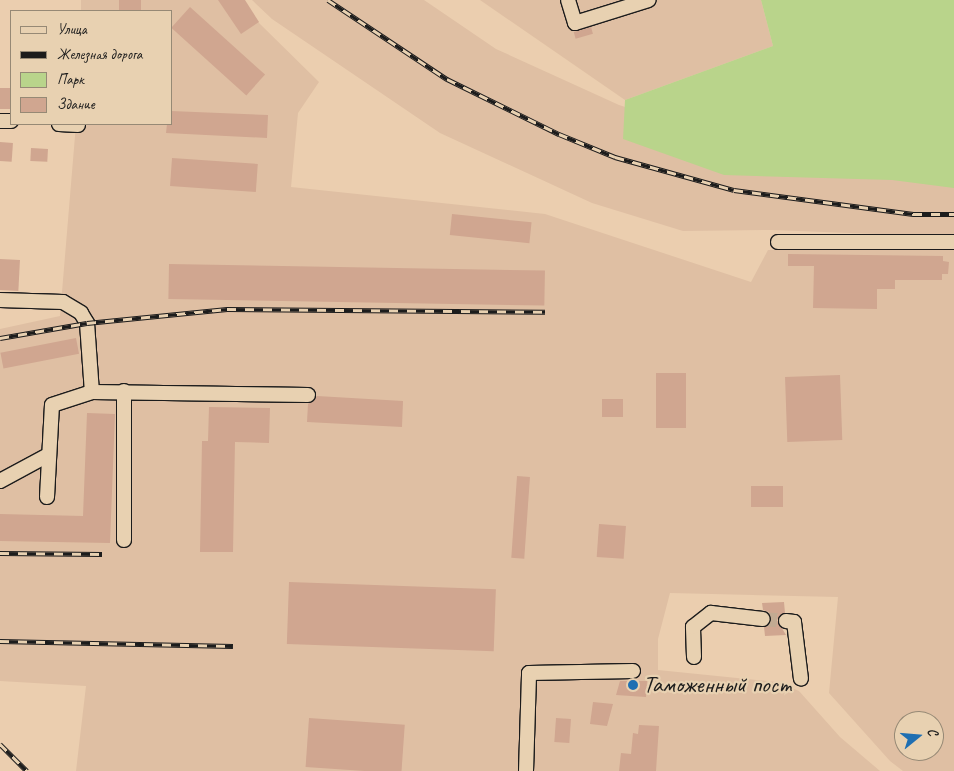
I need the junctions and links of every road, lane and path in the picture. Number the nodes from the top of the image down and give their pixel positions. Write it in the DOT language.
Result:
graph roads {
  1 [pos="568,0"];
  2 [pos="649,0"];
  3 [pos="778,242"];
  4 [pos="954,242"];
  5 [pos="0,300"];
  6 [pos="124,391"];
  7 [pos="92,392"];
  8 [pos="308,396"];
  9 [pos="48,456"];
  10 [pos="0,480"];
  11 [pos="47,497"];
  12 [pos="124,540"];
  13 [pos="763,619"];
  14 [pos="786,621"];
  15 [pos="694,657"];
  16 [pos="633,671"];
  17 [pos="801,678"];
  18 [pos="526,771"];
  1 -- 2 [label="street"];
  3 -- 4 [label="street"];
  5 -- 7 [label="street"];
  6 -- 7 [label="street"];
  6 -- 8 [label="street"];
  6 -- 12 [label="street"];
  7 -- 9 [label="street"];
  9 -- 10 [label="street"];
  9 -- 11 [label="street"];
  13 -- 15 [label="street"];
  14 -- 17 [label="street"];
  16 -- 18 [label="street"];
}
